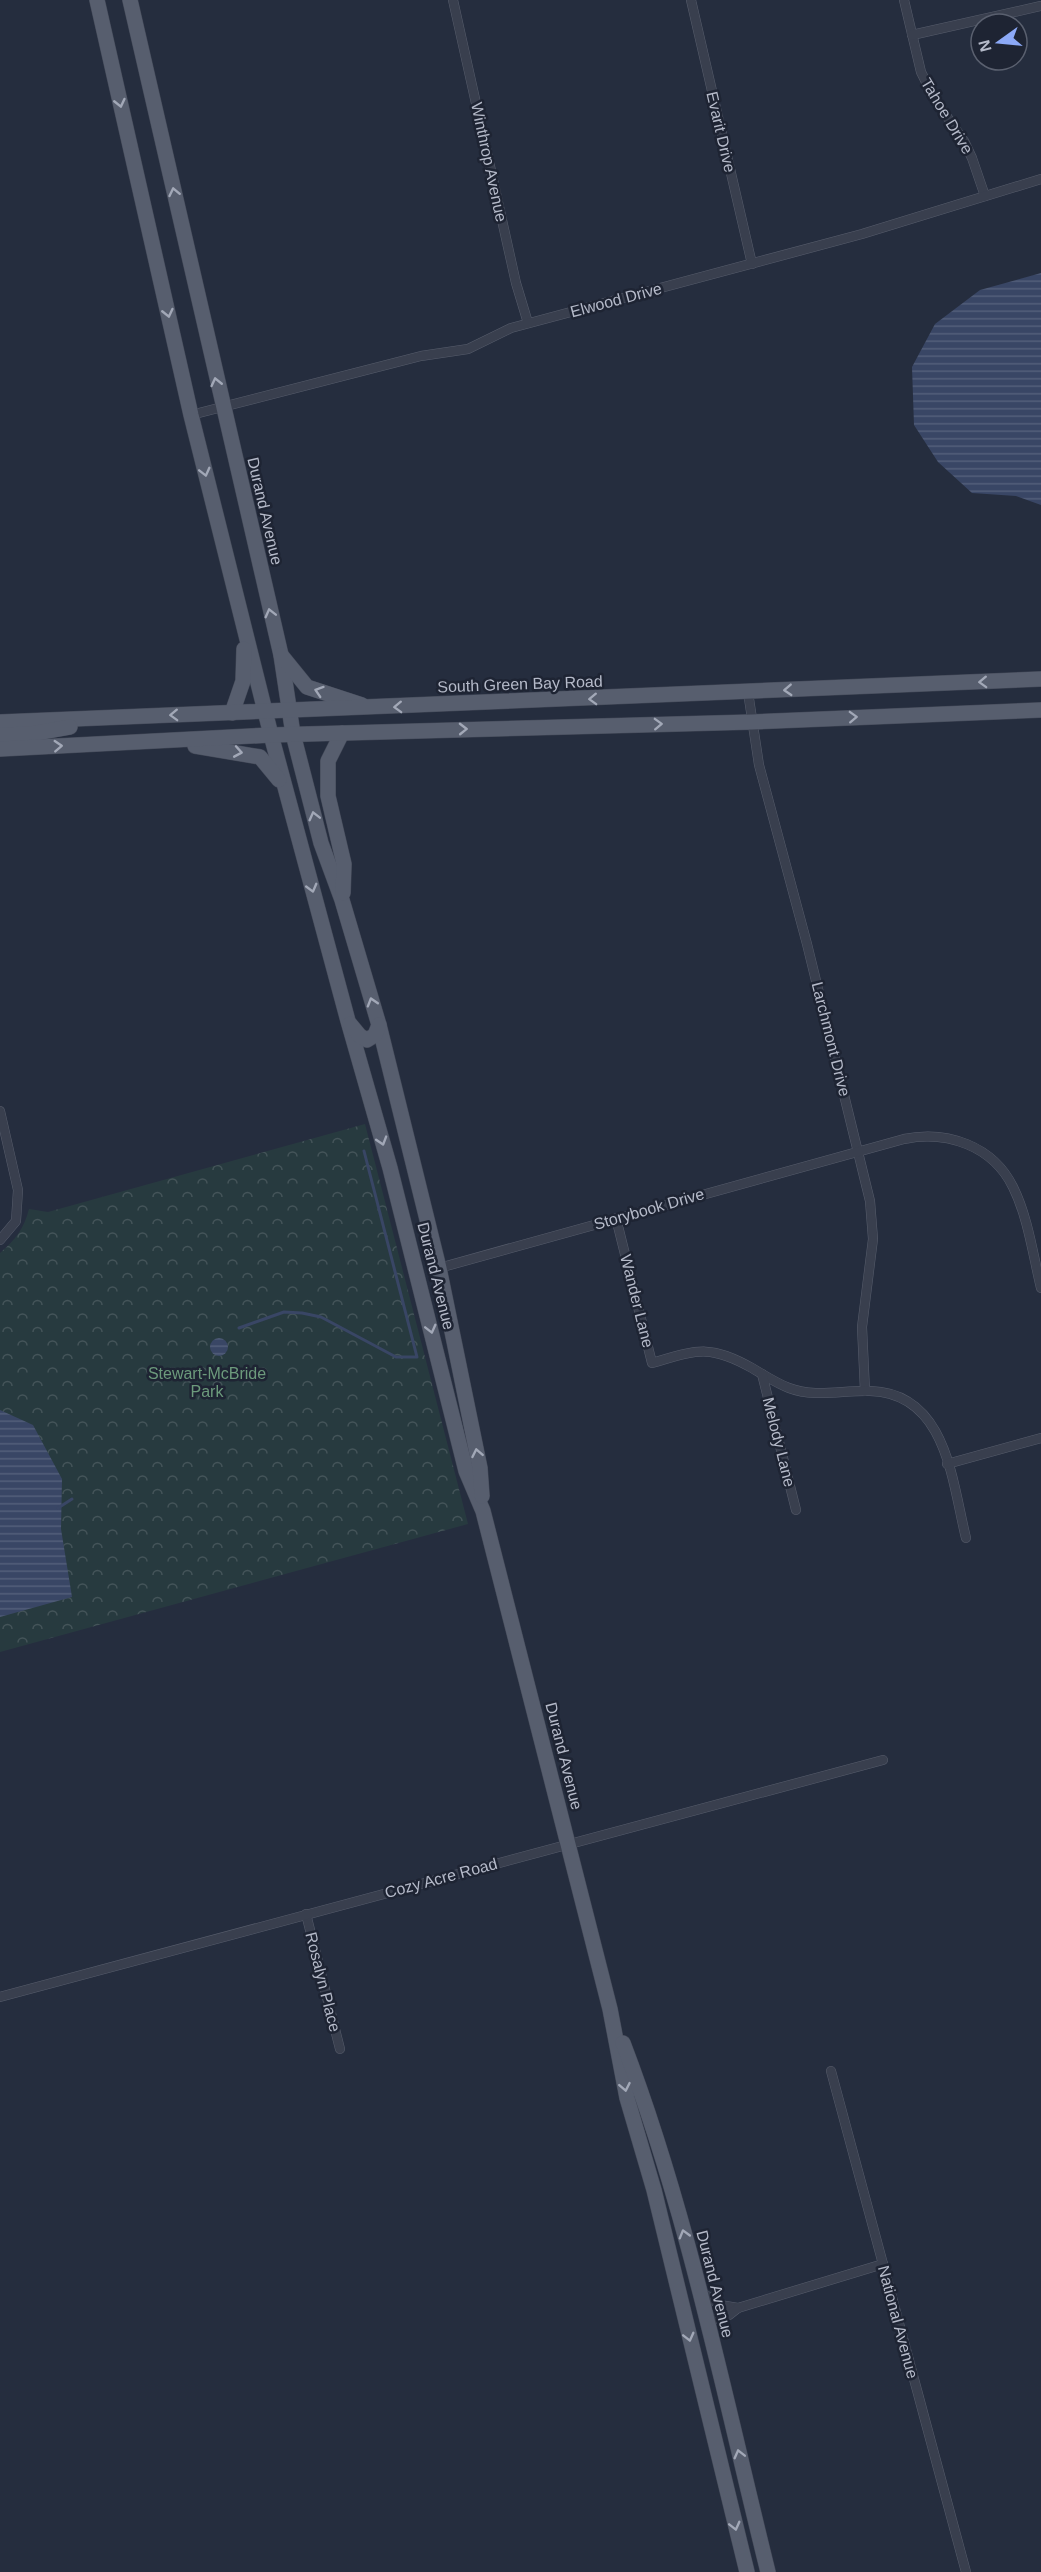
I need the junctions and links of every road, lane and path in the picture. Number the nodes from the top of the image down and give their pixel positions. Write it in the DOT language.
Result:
graph roads {
  1 [pos="97,0"];
  2 [pos="130,0"];
  3 [pos="453,0"];
  4 [pos="691,0"];
  5 [pos="904,0"];
  6 [pos="1041,6"];
  7 [pos="912,35"];
  8 [pos="1041,179"];
  9 [pos="985,196"];
  10 [pos="752,264"];
  11 [pos="528,323"];
  12 [pos="222,407"];
  13 [pos="191,415"];
  14 [pos="245,628"];
  15 [pos="281,655"];
  16 [pos="1041,679"];
  17 [pos="748,692"];
  18 [pos="370,708"];
  19 [pos="1041,710"];
  20 [pos="266,712"];
  21 [pos="289,712"];
  22 [pos="232,713"];
  23 [pos="114,717"];
  24 [pos="0,722"];
  25 [pos="752,722"];
  26 [pos="342,733"];
  27 [pos="293,734"];
  28 [pos="0,735"];
  29 [pos="271,735"];
  30 [pos="159,741"];
  31 [pos="0,749"];
  32 [pos="286,791"];
  33 [pos="342,900"];
  34 [pos="348,1021"];
  35 [pos="378,1025"];
  36 [pos="366,1084"];
  37 [pos="397,1099"];
  38 [pos="0,1111"];
  39 [pos="858,1151"];
  40 [pos="616,1218"];
  41 [pos="0,1240"];
  42 [pos="439,1268"];
  43 [pos="1041,1288"];
  44 [pos="762,1374"];
  45 [pos="865,1391"];
  46 [pos="1041,1438"];
  47 [pos="947,1464"];
  48 [pos="796,1510"];
  49 [pos="483,1511"];
  50 [pos="966,1538"];
  51 [pos="883,1760"];
  52 [pos="568,1844"];
  53 [pos="306,1914"];
  54 [pos="0,1997"];
  55 [pos="610,2009"];
  56 [pos="340,2049"];
  57 [pos="831,2071"];
  58 [pos="672,2264"];
  59 [pos="883,2264"];
  60 [pos="700,2290"];
  61 [pos="738,2308"];
  62 [pos="707,2321"];
  63 [pos="747,2572"];
  64 [pos="768,2572"];
  65 [pos="966,2572"];
  1 -- 13 [label="main road, Durand Avenue, one-way"];
  12 -- 2 [label="main road, Durand Avenue, one-way"];
  3 -- 11 [label="street, Winthrop Avenue"];
  4 -- 10 [label="street, Evarit Drive"];
  5 -- 7 [label="street, Tahoe Drive"];
  6 -- 7 [label="street"];
  7 -- 9 [label="street, Tahoe Drive"];
  8 -- 9 [label="street, Elwood Drive"];
  9 -- 10 [label="street, Elwood Drive"];
  10 -- 11 [label="street, Elwood Drive"];
  11 -- 12 [label="street, Elwood Drive"];
  12 -- 13 [label="street, Elwood Drive"];
  15 -- 12 [label="main road, Durand Avenue, one-way"];
  13 -- 14 [label="main road, Durand Avenue, one-way"];
  14 -- 20 [label="main road, Durand Avenue"];
  14 -- 22 [label="main road"];
  18 -- 15 [label="main road, one-way"];
  15 -- 21 [label="main road, Durand Avenue"];
  16 -- 17 [label="main road, South Green Bay Road, one-way"];
  17 -- 18 [label="main road, South Green Bay Road, one-way"];
  17 -- 25 [label="street, Larchmont Drive"];
  18 -- 21 [label="main road, South Green Bay Road"];
  25 -- 19 [label="main road, one-way"];
  20 -- 21 [label="main road, South Green Bay Road"];
  20 -- 22 [label="main road, South Green Bay Road"];
  20 -- 29 [label="main road, Durand Avenue"];
  21 -- 27 [label="main road, Durand Avenue"];
  22 -- 23 [label="main road, South Green Bay Road, one-way"];
  23 -- 24 [label="main road, South Green Bay Road"];
  23 -- 28 [label="main road"];
  26 -- 25 [label="main road, one-way"];
  25 -- 39 [label="street, Larchmont Drive"];
  26 -- 27 [label="main road"];
  26 -- 33 [label="main road"];
  27 -- 29 [label="main road"];
  33 -- 27 [label="main road, Durand Avenue, one-way"];
  29 -- 30 [label="main road"];
  29 -- 32 [label="main road, Durand Avenue"];
  31 -- 30 [label="main road, one-way"];
  30 -- 32 [label="main road, one-way"];
  32 -- 34 [label="main road, Durand Avenue, one-way"];
  35 -- 33 [label="main road, Durand Avenue, one-way"];
  34 -- 35 [label="main road"];
  34 -- 36 [label="main road, Durand Avenue"];
  35 -- 37 [label="main road, Durand Avenue"];
  36 -- 37 [label="main road"];
  36 -- 49 [label="main road, Durand Avenue, one-way"];
  37 -- 42 [label="main road, Durand Avenue"];
  38 -- 41 [label="street"];
  39 -- 40 [label="street, Storybook Drive"];
  39 -- 43 [label="street, Storybook Drive"];
  39 -- 45 [label="street, Larchmont Drive"];
  40 -- 42 [label="street, Storybook Drive"];
  40 -- 44 [label="street, Wander Lane"];
  49 -- 42 [label="main road, Durand Avenue, one-way"];
  44 -- 45 [label="street, Wander Lane"];
  44 -- 48 [label="street, Melody Lane"];
  45 -- 47 [label="street, Wander Lane"];
  46 -- 47 [label="street"];
  47 -- 50 [label="street, Wander Lane"];
  49 -- 52 [label="main road, Durand Avenue"];
  51 -- 52 [label="street, Cozy Acre Road"];
  52 -- 53 [label="street, Cozy Acre Road"];
  52 -- 55 [label="main road, Durand Avenue"];
  53 -- 54 [label="street, Cozy Acre Road"];
  53 -- 56 [label="street, Rosalyn Place"];
  55 -- 58 [label="main road, Durand Avenue, one-way"];
  60 -- 55 [label="main road, Durand Avenue, one-way"];
  57 -- 59 [label="street, National Avenue"];
  58 -- 62 [label="main road"];
  58 -- 63 [label="main road, Durand Avenue, one-way"];
  59 -- 61 [label="street"];
  59 -- 65 [label="street, National Avenue"];
  60 -- 61 [label="street"];
  60 -- 62 [label="main road, Durand Avenue"];
  61 -- 62 [label="street"];
  64 -- 62 [label="main road, Durand Avenue, one-way"];
}
